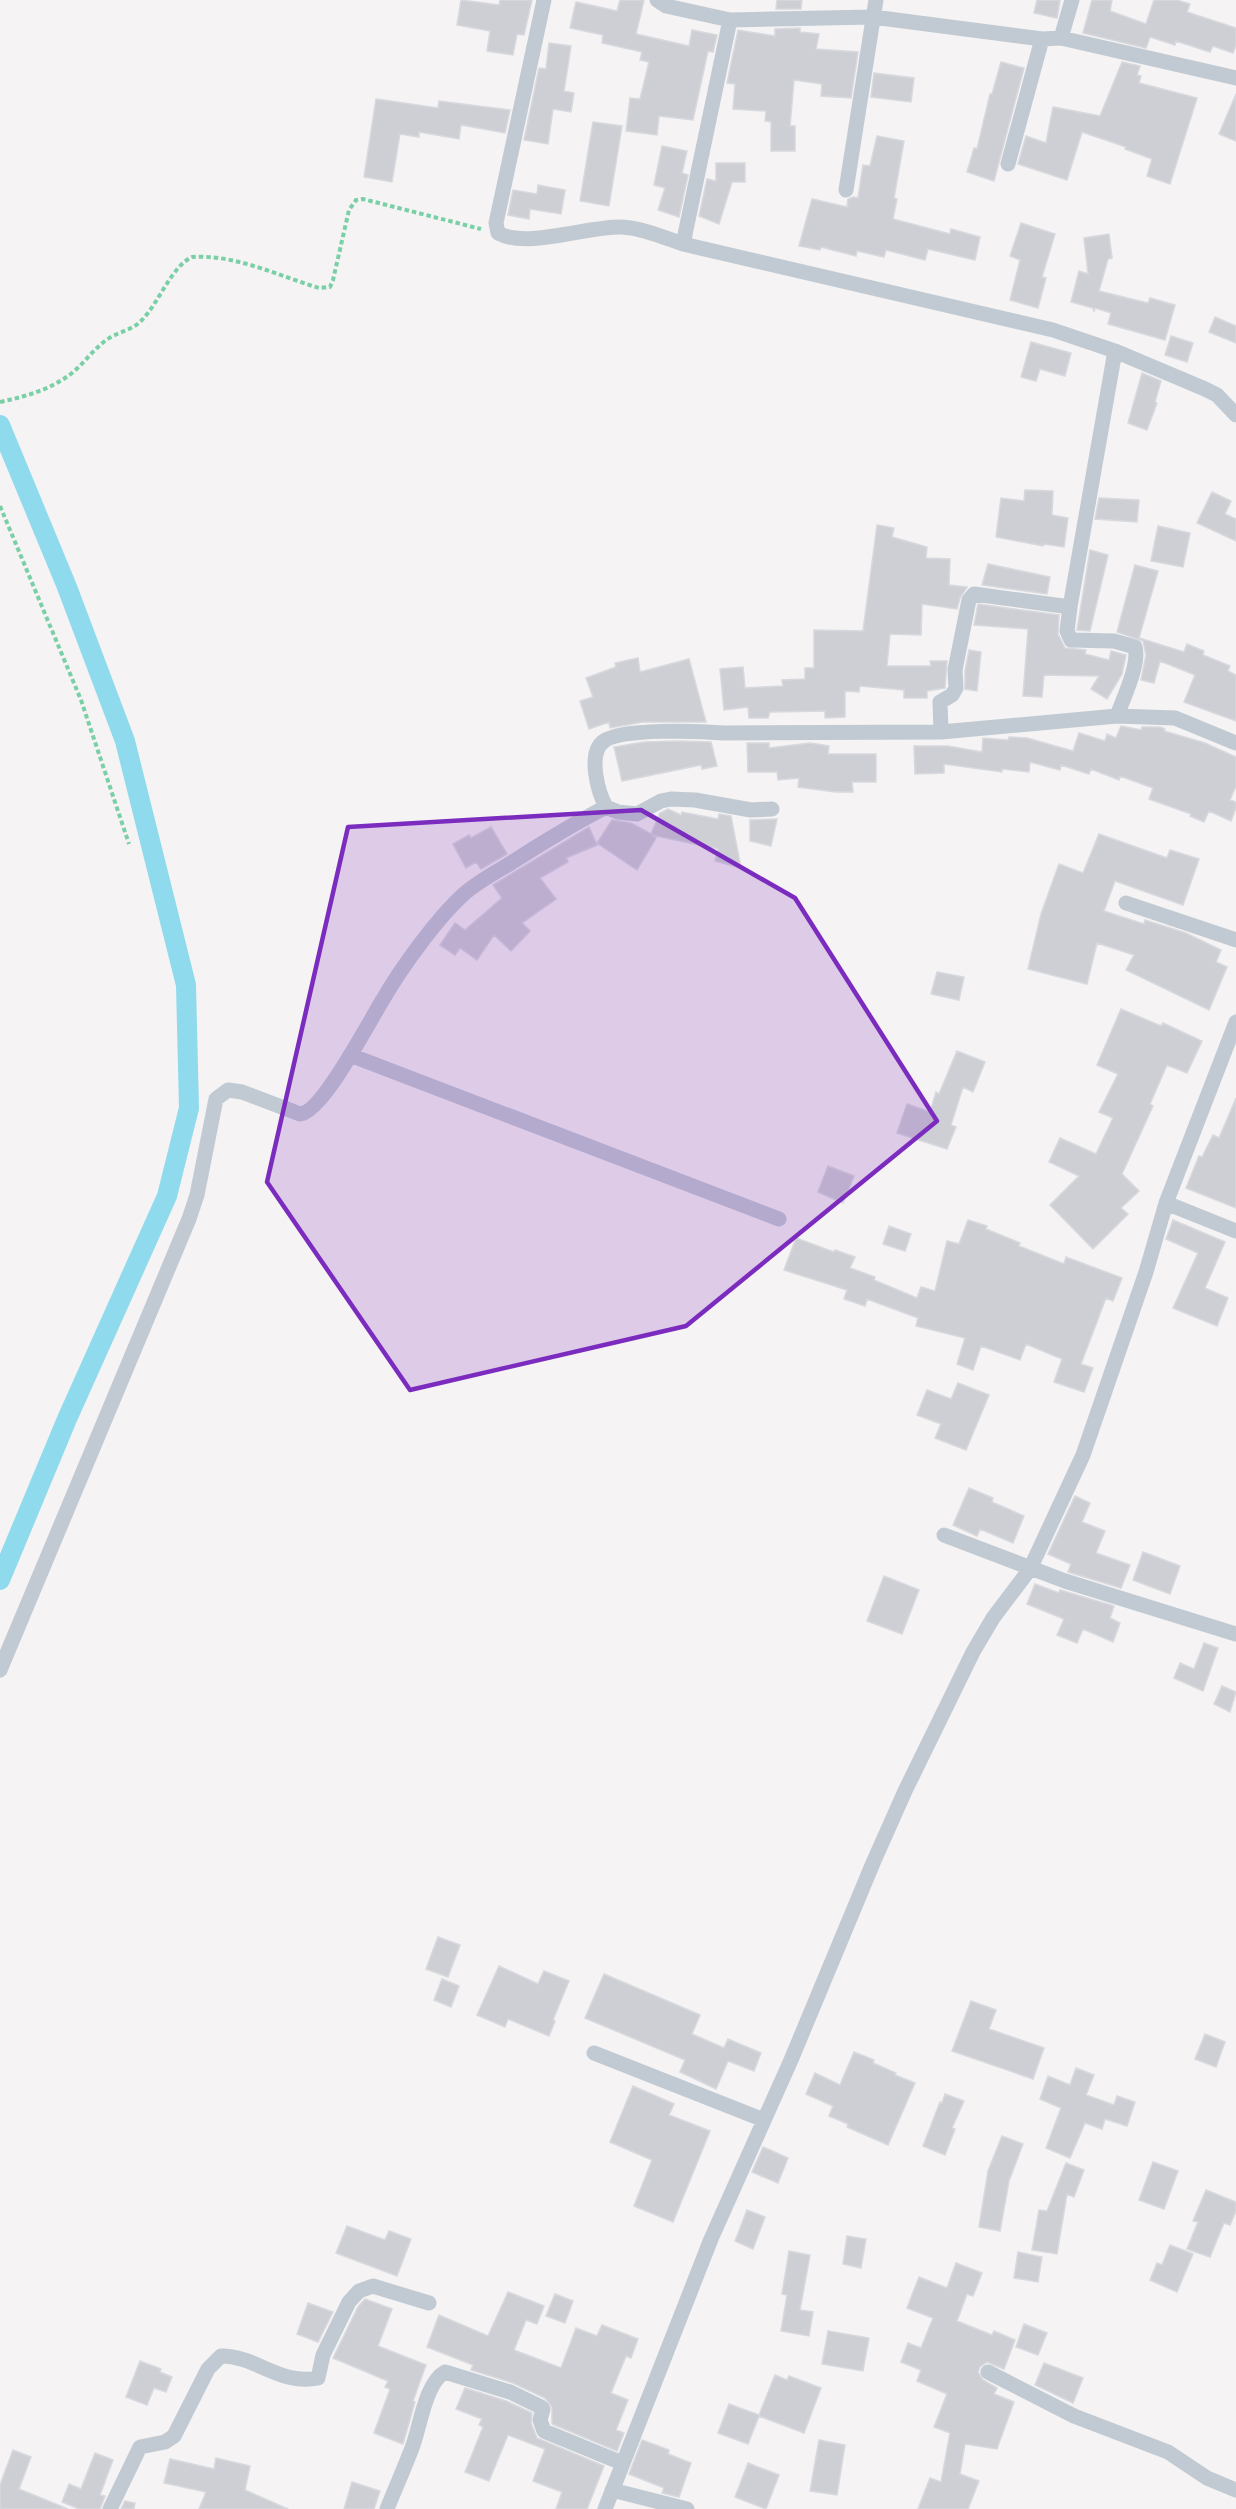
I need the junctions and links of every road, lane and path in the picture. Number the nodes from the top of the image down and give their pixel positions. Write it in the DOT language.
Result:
graph roads {
  1 [pos="544,0"];
  2 [pos="657,0"];
  3 [pos="876,0"];
  4 [pos="1072,0"];
  5 [pos="677,4"];
  6 [pos="873,17"];
  7 [pos="730,20"];
  8 [pos="1060,38"];
  9 [pos="1042,39"];
  10 [pos="1236,78"];
  11 [pos="1008,164"];
  12 [pos="846,190"];
  13 [pos="498,233"];
  14 [pos="683,243"];
  15 [pos="1115,351"];
  16 [pos="0,402"];
  17 [pos="1236,415"];
  18 [pos="0,506"];
  19 [pos="1070,607"];
  20 [pos="1117,716"];
  21 [pos="941,732"];
  22 [pos="1236,743"];
  23 [pos="606,807"];
  24 [pos="772,809"];
  25 [pos="129,844"];
  26 [pos="1126,903"];
  27 [pos="1236,940"];
  28 [pos="1236,1022"];
  29 [pos="350,1054"];
  30 [pos="1166,1203"];
  31 [pos="779,1219"];
  32 [pos="1236,1231"];
  33 [pos="944,1535"];
  34 [pos="1030,1569"];
  35 [pos="1236,1634"];
  36 [pos="0,1670"];
  37 [pos="594,2053"];
  38 [pos="764,2120"];
  39 [pos="429,2303"];
  40 [pos="988,2372"];
  41 [pos="622,2463"];
  42 [pos="612,2490"];
  43 [pos="1236,2490"];
  44 [pos="110,2509"];
  45 [pos="387,2509"];
  46 [pos="605,2509"];
  47 [pos="687,2509"];
  1 -- 13 [label="street"];
  2 -- 5 [label="street"];
  3 -- 6 [label="street"];
  4 -- 8 [label="street"];
  5 -- 7 [label="street"];
  6 -- 7 [label="street"];
  6 -- 9 [label="street"];
  6 -- 12 [label="street"];
  7 -- 14 [label="street"];
  8 -- 9 [label="street"];
  8 -- 10 [label="street"];
  9 -- 11 [label="street"];
  13 -- 14 [label="street"];
  13 -- 16 [label="path"];
  14 -- 15 [label="street"];
  15 -- 17 [label="street"];
  15 -- 19 [label="street"];
  18 -- 25 [label="path"];
  19 -- 20 [label="street"];
  19 -- 21 [label="street"];
  20 -- 21 [label="street"];
  20 -- 22 [label="street"];
  21 -- 23 [label="street"];
  23 -- 24 [label="street"];
  23 -- 29 [label="street"];
  26 -- 27 [label="street"];
  28 -- 30 [label="street"];
  29 -- 31 [label="street"];
  29 -- 36 [label="street"];
  30 -- 32 [label="street"];
  30 -- 34 [label="street"];
  33 -- 34 [label="street"];
  34 -- 35 [label="street"];
  34 -- 38 [label="street"];
  37 -- 38 [label="street"];
  38 -- 41 [label="street"];
  39 -- 44 [label="street"];
  40 -- 43 [label="street"];
  41 -- 42 [label="street"];
  41 -- 45 [label="street"];
  42 -- 46 [label="street"];
  42 -- 47 [label="street"];
}
